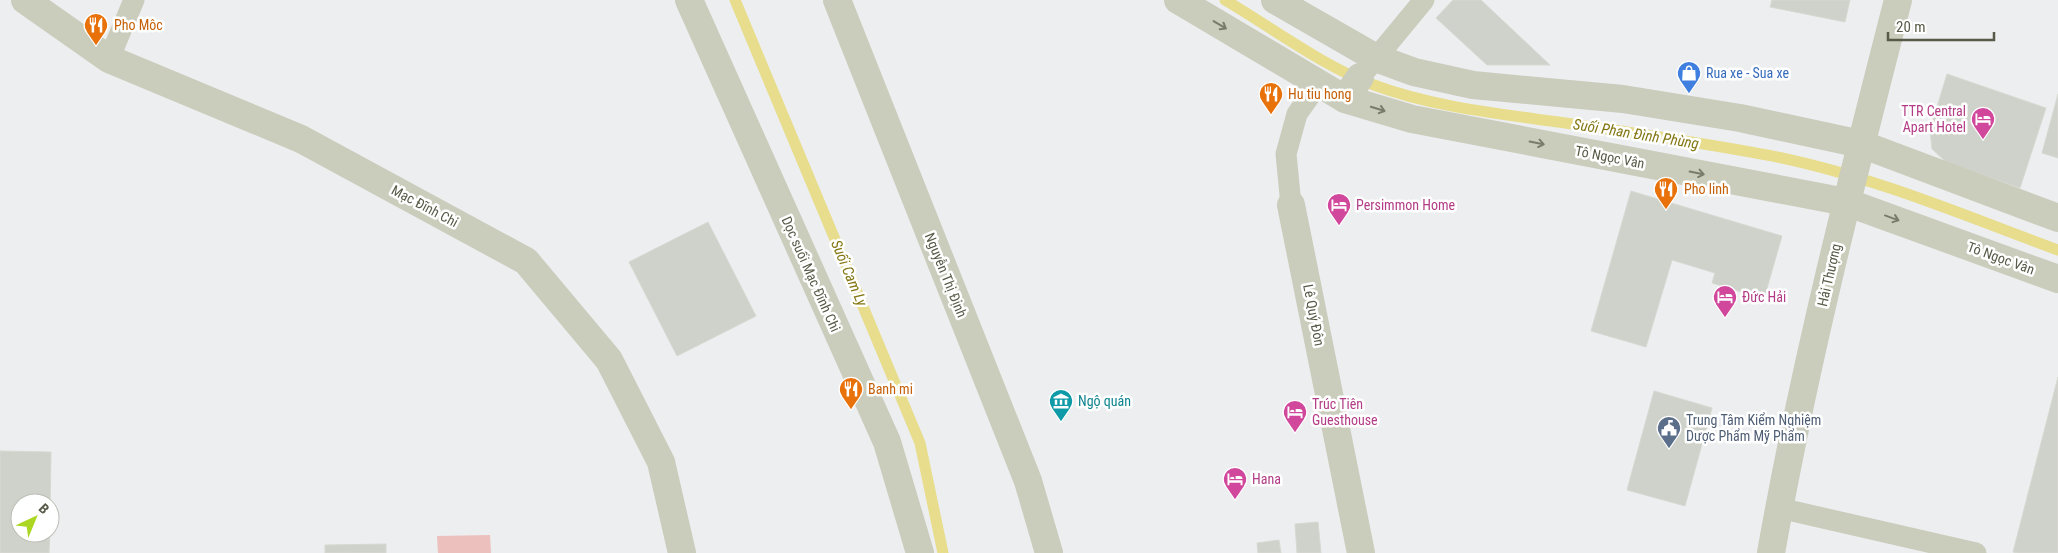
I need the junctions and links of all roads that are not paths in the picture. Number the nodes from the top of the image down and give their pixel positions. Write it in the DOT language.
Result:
graph roads {
  1 [pos="25,0"];
  2 [pos="134,0"];
  3 [pos="688,0"];
  4 [pos="837,0"];
  5 [pos="1178,0"];
  6 [pos="1275,0"];
  7 [pos="1424,0"];
  8 [pos="1898,0"];
  9 [pos="109,59"];
  10 [pos="1358,82"];
  11 [pos="1319,83"];
  12 [pos="1861,144"];
  13 [pos="1846,202"];
  14 [pos="1291,205"];
  15 [pos="2058,218"];
  16 [pos="2058,279"];
  17 [pos="1779,508"];
  18 [pos="682,553"];
  19 [pos="920,553"];
  20 [pos="1049,553"];
  21 [pos="1361,553"];
  22 [pos="1771,553"];
  23 [pos="1976,553"];
  1 -- 9 [label="street, Mạc Đĩnh Chi"];
  2 -- 9 [label="lane"];
  3 -- 19 [label="street, Dọc suối Mạc Đĩnh Chi"];
  4 -- 20 [label="street, Nguyễn Thị Định"];
  5 -- 11 [label="street, Tô Ngọc Vân, one-way"];
  6 -- 10 [label="street, Tô Ngọc Vân"];
  7 -- 10 [label="lane"];
  8 -- 12 [label="street, Hải Thượng"];
  9 -- 18 [label="street, Mạc Đĩnh Chi"];
  10 -- 11 [label="street, Tô Ngọc Vân"];
  10 -- 12 [label="street, Tô Ngọc Vân"];
  10 -- 13 [label="street, Tô Ngọc Vân, one-way"];
  11 -- 14 [label="lane, Lê Quý Đôn"];
  12 -- 13 [label="street, Hải Thượng"];
  12 -- 15 [label="street, Tô Ngọc Vân"];
  13 -- 16 [label="street, Tô Ngọc Vân, one-way"];
  13 -- 17 [label="street, Hải Thượng"];
  14 -- 21 [label="street, Lê Quý Đôn"];
  17 -- 22 [label="street, Hải Thượng"];
  17 -- 23 [label="lane"];
}
